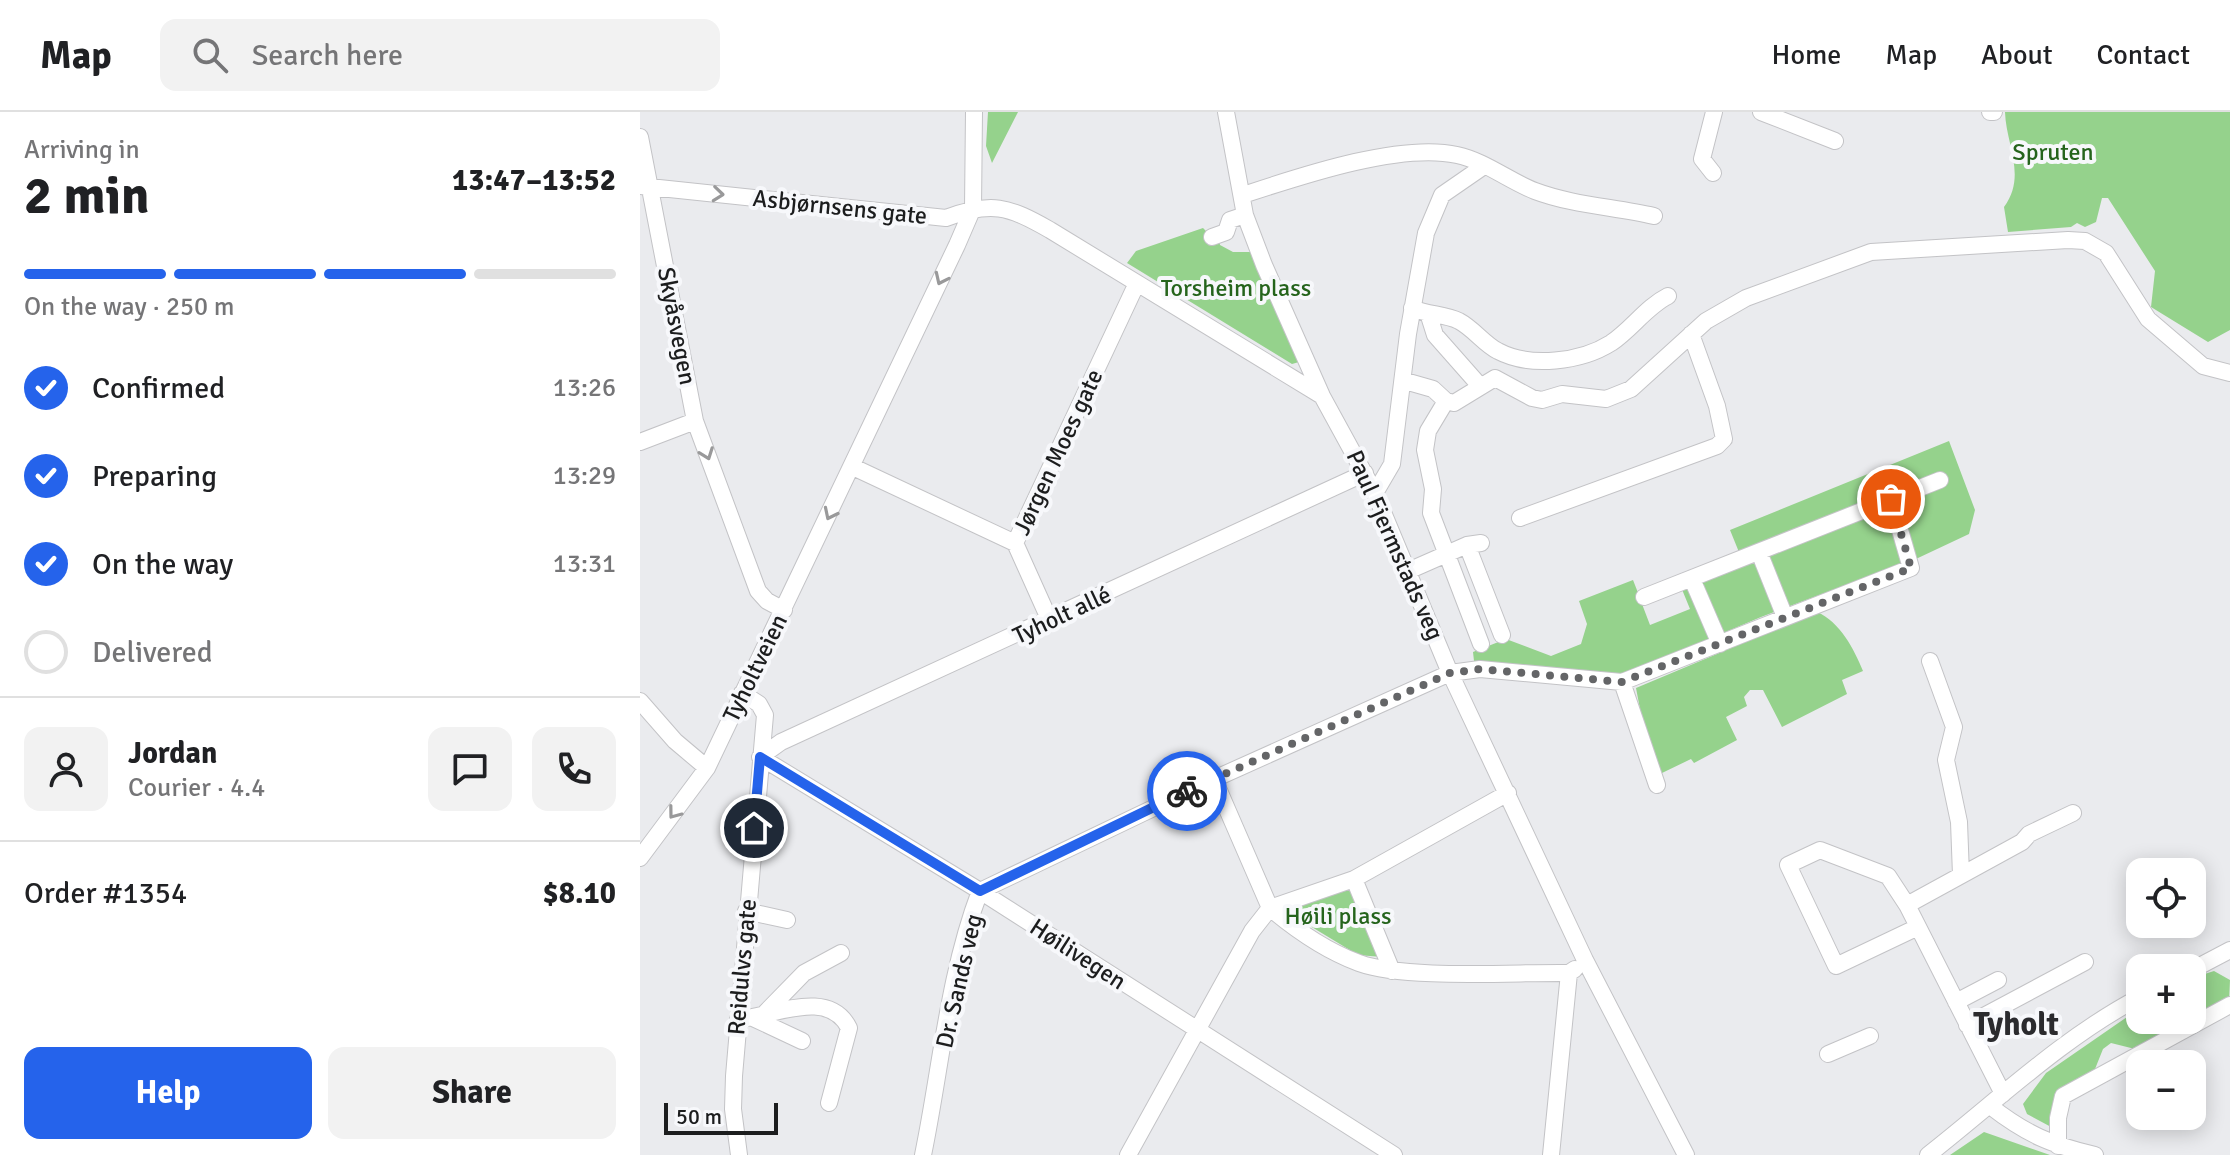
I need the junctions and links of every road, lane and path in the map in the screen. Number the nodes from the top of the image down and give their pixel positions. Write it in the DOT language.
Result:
graph roads {
  1 [pos="974,112"];
  2 [pos="1226,112"];
  3 [pos="1714,112"];
  4 [pos="1761,112"];
  5 [pos="640,137"];
  6 [pos="1835,141"];
  7 [pos="1484,166"];
  8 [pos="1713,173"];
  9 [pos="645,186"];
  10 [pos="1243,195"];
  11 [pos="973,208"];
  12 [pos="1245,215"];
  13 [pos="1654,216"];
  14 [pos="1212,237"];
  15 [pos="1137,283"];
  16 [pos="1668,296"];
  17 [pos="1412,308"];
  18 [pos="1429,316"];
  19 [pos="1691,334"];
  20 [pos="2230,373"];
  21 [pos="1405,381"];
  22 [pos="1480,386"];
  23 [pos="1322,396"];
  24 [pos="1446,401"];
  25 [pos="695,421"];
  26 [pos="640,442"];
  27 [pos="853,467"];
  28 [pos="1365,473"];
  29 [pos="1940,480"];
  30 [pos="1375,493"];
  31 [pos="1891,499"];
  32 [pos="1520,518"];
  33 [pos="1015,543"];
  34 [pos="1759,552"];
  35 [pos="1448,556"];
  36 [pos="1408,571"];
  37 [pos="1692,579"];
  38 [pos="1644,597"];
  39 [pos="784,610"];
  40 [pos="1785,617"];
  41 [pos="1050,621"];
  42 [pos="1502,635"];
  43 [pos="1481,644"];
  44 [pos="1720,644"];
  45 [pos="1930,661"];
  46 [pos="1450,673"];
  47 [pos="1622,682"];
  48 [pos="742,693"];
  49 [pos="640,701"];
  50 [pos="760,757"];
  51 [pos="707,768"];
  52 [pos="1214,779"];
  53 [pos="1657,785"];
  54 [pos="1508,793"];
  55 [pos="2073,813"];
  56 [pos="640,858"];
  57 [pos="1961,875"];
  58 [pos="1354,879"];
  59 [pos="980,891"];
  60 [pos="1907,905"];
  61 [pos="1270,908"];
  62 [pos="746,911"];
  63 [pos="787,920"];
  64 [pos="1918,927"];
  65 [pos="2230,952"];
  66 [pos="841,953"];
  67 [pos="1585,960"];
  68 [pos="2085,962"];
  69 [pos="2206,963"];
  70 [pos="1392,971"];
  71 [pos="1569,973"];
  72 [pos="1998,980"];
  73 [pos="1956,1002"];
  74 [pos="2126,1004"];
  75 [pos="2230,1005"];
  76 [pos="752,1017"];
  77 [pos="1967,1025"];
  78 [pos="1199,1032"];
  79 [pos="1870,1036"];
  80 [pos="802,1041"];
  81 [pos="1828,1054"];
  82 [pos="1997,1100"];
  83 [pos="829,1103"];
  84 [pos="2058,1146"];
  85 [pos="739,1155"];
  86 [pos="923,1155"];
  87 [pos="1128,1155"];
  88 [pos="1394,1155"];
  89 [pos="1551,1155"];
  90 [pos="1686,1155"];
  91 [pos="1928,1155"];
  92 [pos="2095,1155"];
  1 -- 11 [label="street"];
  2 -- 10 [label="street, Paul Fjermstads veg"];
  3 -- 8 [label="street"];
  4 -- 6 [label="street"];
  5 -- 9 [label="street, Skyåsvegen"];
  7 -- 10 [label="street"];
  7 -- 13 [label="street"];
  7 -- 17 [label="street"];
  9 -- 11 [label="street, Asbjørnsens gate, one-way"];
  9 -- 25 [label="street, Skyåsvegen"];
  10 -- 12 [label="street, Paul Fjermstads veg"];
  11 -- 15 [label="street, Asbjørnsens gate"];
  11 -- 27 [label="street, Tyholtveien, one-way"];
  12 -- 14 [label="street"];
  12 -- 23 [label="street, Paul Fjermstads veg"];
  15 -- 23 [label="street, Asbjørnsens gate"];
  15 -- 33 [label="street, Jørgen Moes gate"];
  16 -- 18 [label="street"];
  17 -- 18 [label="street"];
  17 -- 21 [label="street"];
  18 -- 22 [label="street"];
  19 -- 20 [label="street"];
  19 -- 22 [label="street"];
  19 -- 32 [label="street"];
  21 -- 24 [label="street"];
  21 -- 30 [label="street"];
  22 -- 24 [label="street"];
  23 -- 28 [label="street, Paul Fjermstads veg"];
  24 -- 35 [label="street"];
  25 -- 26 [label="street"];
  25 -- 39 [label="street, Skyåsvegen, one-way"];
  27 -- 33 [label="street"];
  27 -- 39 [label="street, Tyholtveien, one-way"];
  28 -- 30 [label="street, Paul Fjermstads veg"];
  28 -- 41 [label="street, Tyholt allé"];
  29 -- 31 [label="street"];
  30 -- 36 [label="street, Paul Fjermstads veg"];
  31 -- 34 [label="street"];
  31 -- 40 [label="street"];
  33 -- 41 [label="street, Jørgen Moes gate"];
  34 -- 37 [label="street"];
  34 -- 40 [label="street"];
  35 -- 36 [label="street"];
  35 -- 42 [label="street"];
  35 -- 43 [label="street"];
  36 -- 46 [label="street, Paul Fjermstads veg"];
  37 -- 38 [label="street"];
  37 -- 44 [label="street"];
  39 -- 48 [label="street, Tyholtveien"];
  40 -- 44 [label="street"];
  41 -- 50 [label="street, Tyholt allé"];
  44 -- 47 [label="street"];
  45 -- 57 [label="street"];
  46 -- 47 [label="street, Dr. Sands veg"];
  46 -- 52 [label="street, Dr. Sands veg"];
  46 -- 54 [label="street, Paul Fjermstads veg"];
  47 -- 53 [label="street"];
  48 -- 50 [label="street, Reidulvs gate"];
  48 -- 51 [label="street, Tyholtveien"];
  49 -- 51 [label="street"];
  50 -- 59 [label="street, Høilivegen"];
  50 -- 62 [label="street, Reidulvs gate"];
  51 -- 56 [label="street, Tyholtveien, one-way"];
  52 -- 59 [label="street, Dr. Sands veg"];
  52 -- 61 [label="street"];
  54 -- 58 [label="street"];
  54 -- 67 [label="street, Paul Fjermstads veg"];
  55 -- 57 [label="street"];
  57 -- 60 [label="street"];
  58 -- 61 [label="street"];
  58 -- 70 [label="street"];
  59 -- 78 [label="street, Høilivegen"];
  59 -- 86 [label="street, Dr. Sands veg"];
  60 -- 64 [label="street"];
  60 -- 64 [label="street"];
  61 -- 70 [label="street"];
  61 -- 78 [label="street"];
  62 -- 63 [label="street"];
  62 -- 76 [label="street, Reidulvs gate"];
  64 -- 73 [label="street"];
  65 -- 69 [label="street"];
  66 -- 76 [label="street"];
  67 -- 71 [label="street"];
  67 -- 90 [label="street, Paul Fjermstads veg"];
  68 -- 77 [label="street"];
  70 -- 71 [label="street"];
  71 -- 89 [label="street"];
  72 -- 73 [label="street"];
  73 -- 77 [label="street"];
  74 -- 82 [label="street"];
  75 -- 84 [label="street"];
  76 -- 80 [label="street"];
  76 -- 83 [label="street"];
  76 -- 85 [label="street, Reidulvs gate"];
  77 -- 82 [label="street"];
  78 -- 87 [label="street"];
  78 -- 88 [label="street, Høilivegen"];
  79 -- 81 [label="street"];
  82 -- 84 [label="street"];
  82 -- 91 [label="street"];
  84 -- 92 [label="street"];
}
